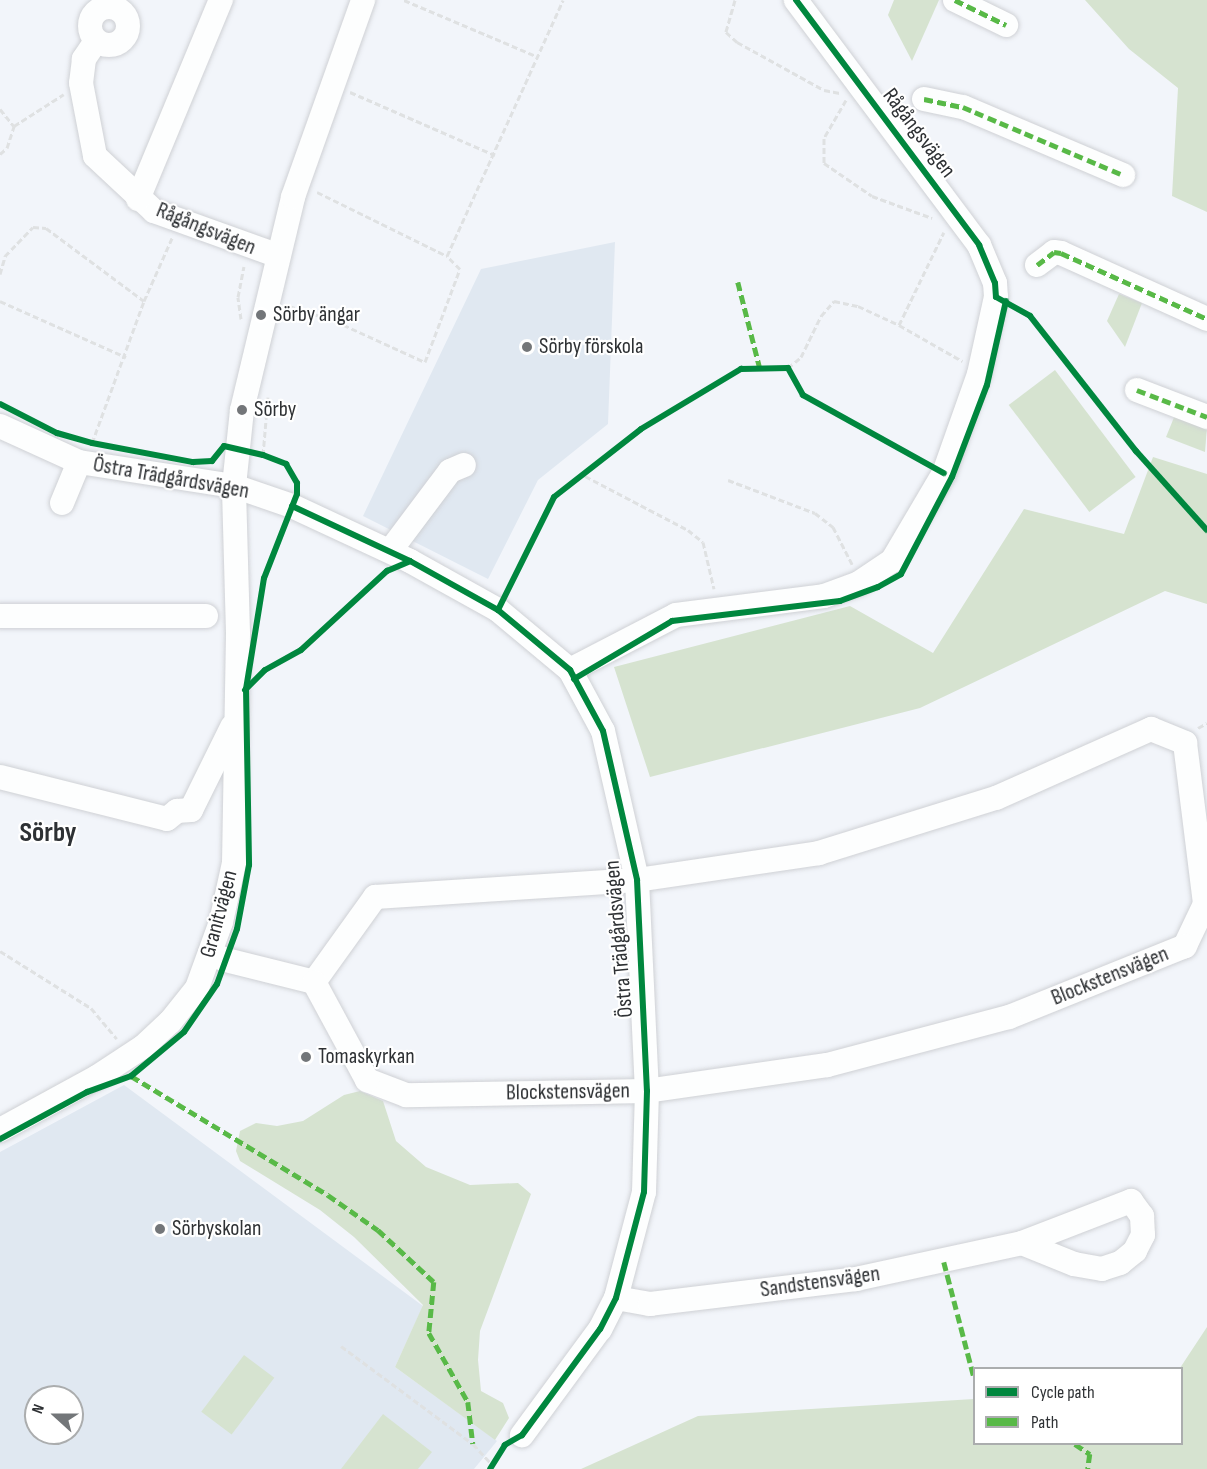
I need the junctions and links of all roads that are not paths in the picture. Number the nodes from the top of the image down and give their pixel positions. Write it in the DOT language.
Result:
graph roads {
  1 [pos="221,0"];
  2 [pos="363,0"];
  3 [pos="796,0"];
  4 [pos="955,0"];
  5 [pos="97,4"];
  6 [pos="1006,25"];
  7 [pos="96,41"];
  8 [pos="924,99"];
  9 [pos="1123,175"];
  10 [pos="138,199"];
  11 [pos="276,255"];
  12 [pos="1037,265"];
  13 [pos="1207,319"];
  14 [pos="1137,390"];
  15 [pos="1207,417"];
  16 [pos="0,426"];
  17 [pos="85,448"];
  18 [pos="464,465"];
  19 [pos="234,486"];
  20 [pos="62,503"];
  21 [pos="390,551"];
  22 [pos="0,616"];
  23 [pos="206,616"];
  24 [pos="570,670"];
  25 [pos="234,723"];
  26 [pos="0,777"];
  27 [pos="637,880"];
  28 [pos="210,953"];
  29 [pos="314,982"];
  30 [pos="647,1091"];
  31 [pos="0,1130"];
  32 [pos="1022,1243"];
  33 [pos="616,1298"];
  34 [pos="522,1435"];
  1 -- 10 [label="street"];
  2 -- 11 [label="street, Rågångsvägen"];
  3 -- 24 [label="street, Rågångsvägen"];
  4 -- 6 [label="street"];
  5 -- 7 [label="street"];
  5 -- 7 [label="street"];
  7 -- 10 [label="street, Rågångsvägen"];
  8 -- 9 [label="street"];
  10 -- 11 [label="street, Rågångsvägen"];
  11 -- 19 [label="street, Rågångsvägen"];
  12 -- 13 [label="street"];
  14 -- 15 [label="street"];
  16 -- 17 [label="street, Östra Trädgårdsvägen"];
  17 -- 19 [label="street, Östra Trädgårdsvägen"];
  17 -- 20 [label="street"];
  18 -- 21 [label="street"];
  19 -- 21 [label="street, Östra Trädgårdsvägen"];
  19 -- 25 [label="street, Granitvägen"];
  21 -- 24 [label="street, Östra Trädgårdsvägen"];
  22 -- 23 [label="street"];
  24 -- 27 [label="street, Östra Trädgårdsvägen"];
  25 -- 26 [label="street"];
  25 -- 28 [label="street, Granitvägen"];
  27 -- 29 [label="street, Blockstensvägen"];
  27 -- 30 [label="street, Östra Trädgårdsvägen"];
  27 -- 30 [label="street, Blockstensvägen"];
  28 -- 29 [label="street"];
  28 -- 31 [label="street, Granitvägen"];
  29 -- 30 [label="street, Blockstensvägen"];
  30 -- 33 [label="street, Östra Trädgårdsvägen"];
  32 -- 33 [label="street, Sandstensvägen"];
  33 -- 34 [label="street, Östra Trädgårdsvägen"];
}
